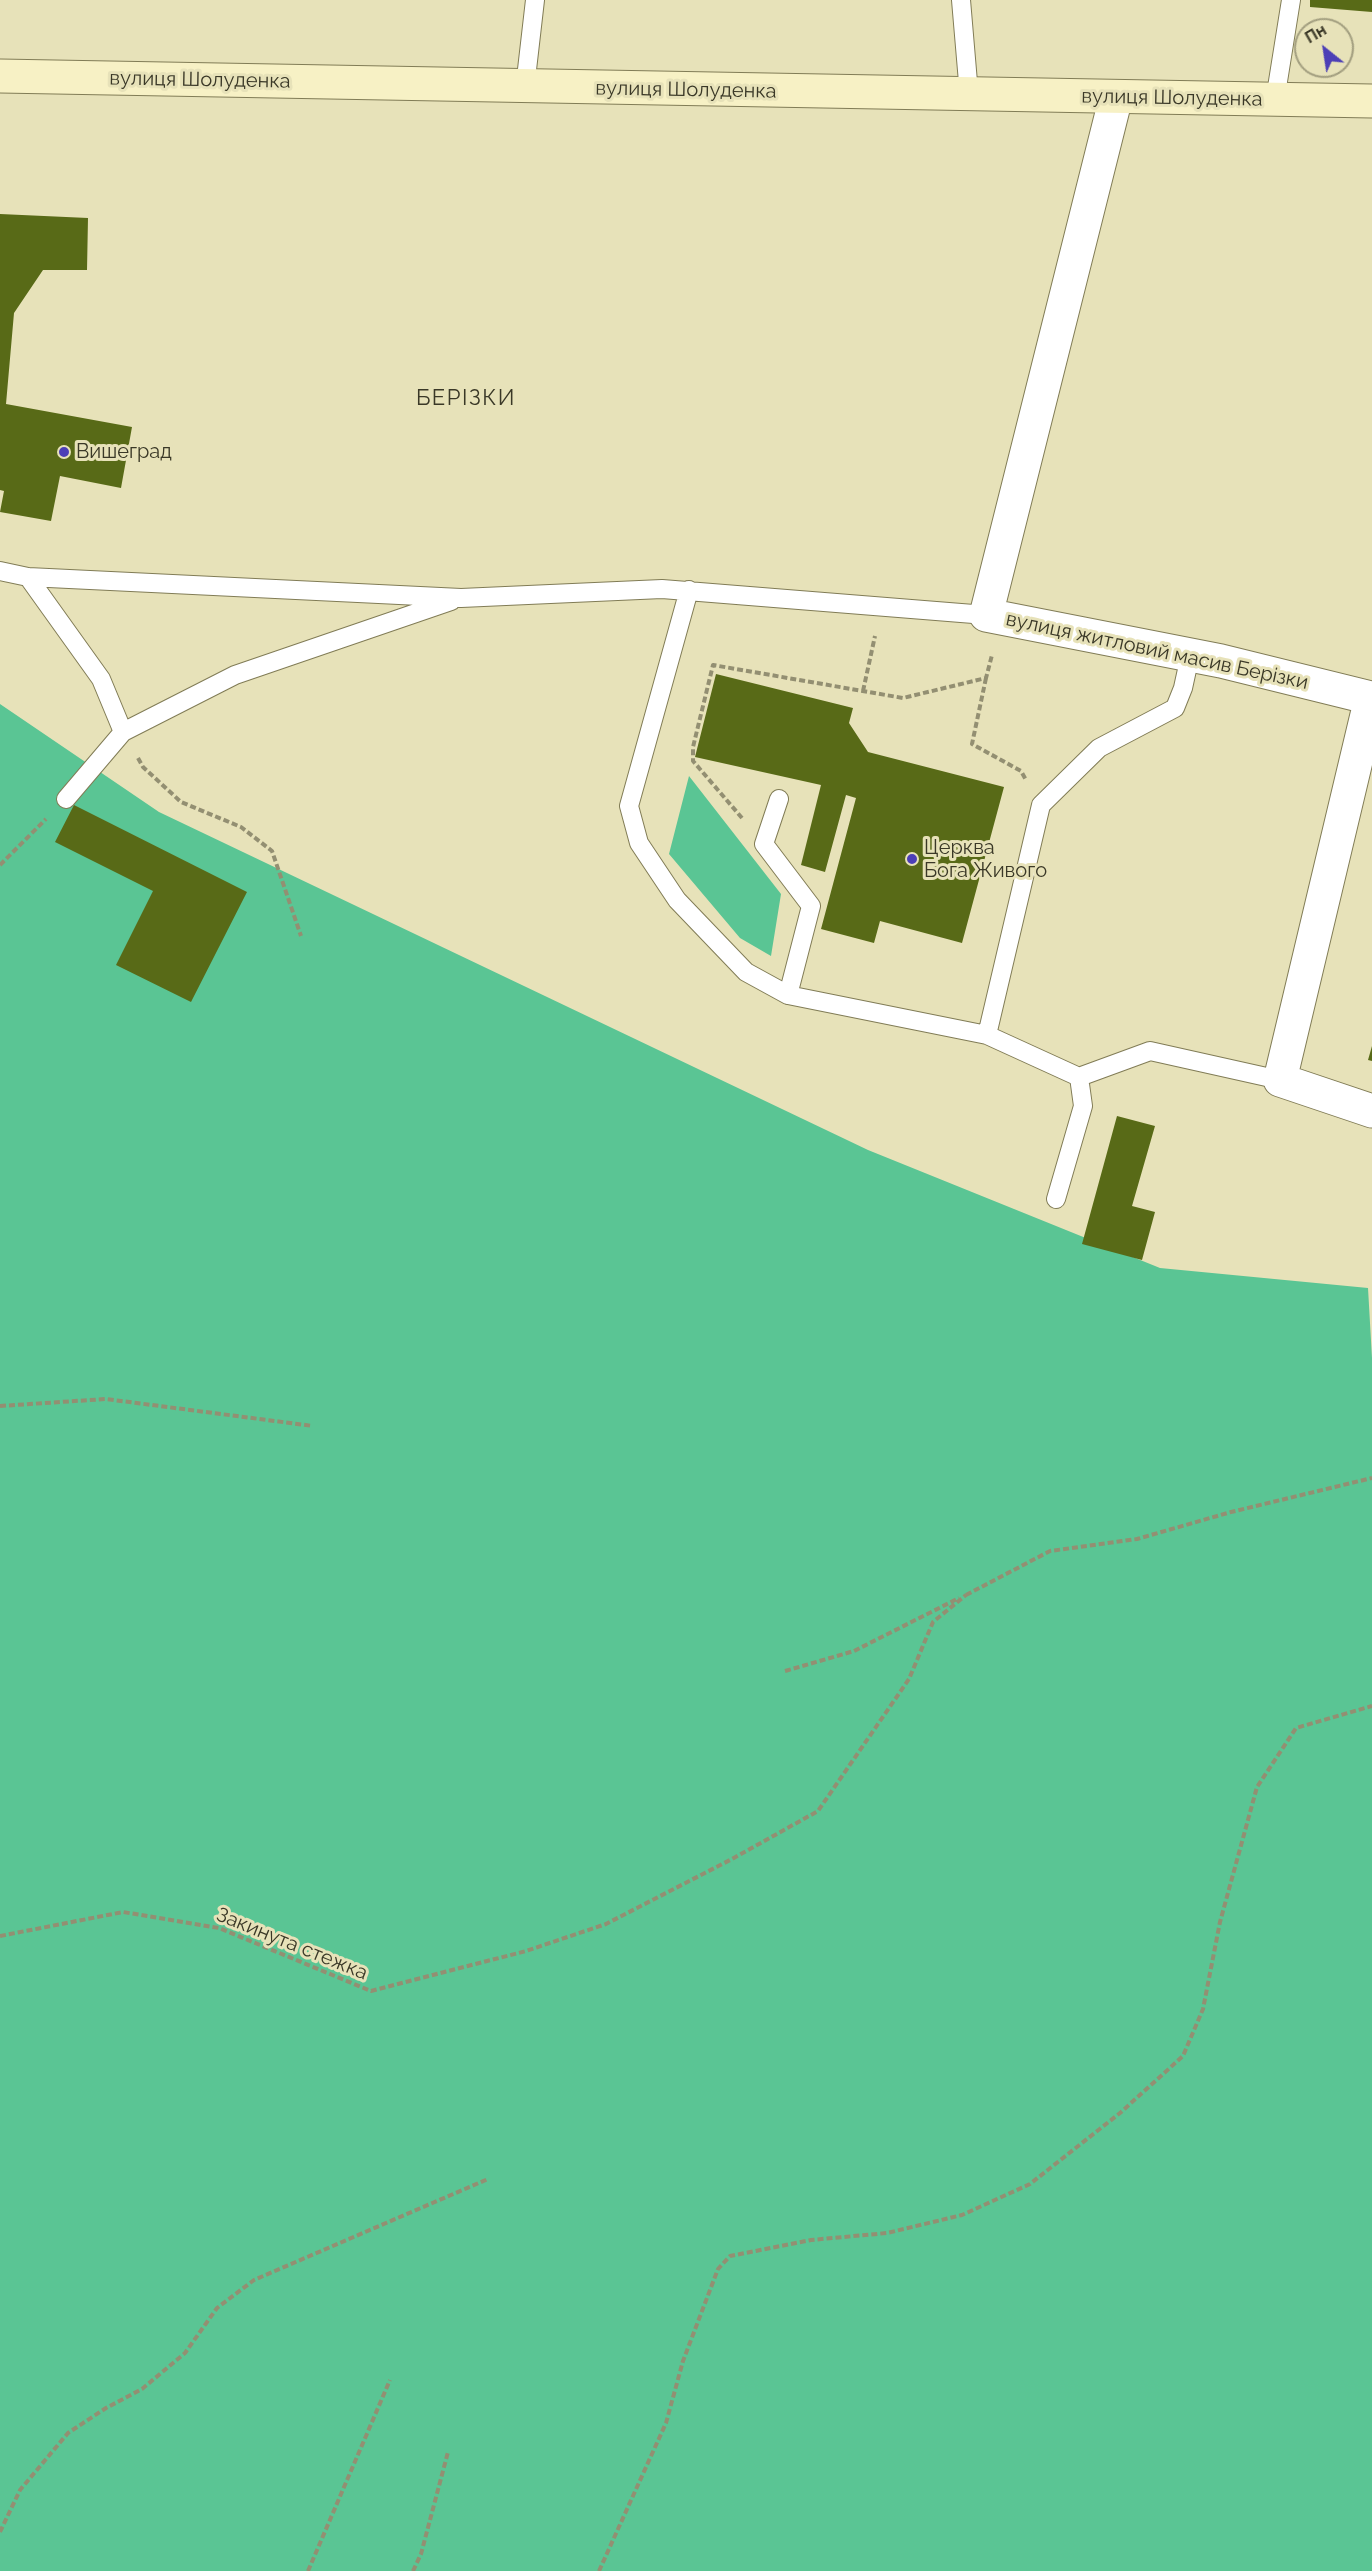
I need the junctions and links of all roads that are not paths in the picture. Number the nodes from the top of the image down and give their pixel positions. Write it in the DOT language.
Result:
graph roads {
  1 [pos="535,0"];
  2 [pos="961,0"];
  3 [pos="1291,0"];
  4 [pos="0,76"];
  5 [pos="525,87"];
  6 [pos="969,94"];
  7 [pos="1116,97"];
  8 [pos="1275,100"];
  9 [pos="1372,101"];
  10 [pos="0,571"];
  11 [pos="28,577"];
  12 [pos="689,591"];
  13 [pos="461,598"];
  14 [pos="986,615"];
  15 [pos="1190,656"];
  16 [pos="1372,698"];
  17 [pos="123,732"];
  18 [pos="66,799"];
  19 [pos="779,799"];
  20 [pos="788,995"];
  21 [pos="987,1035"];
  22 [pos="1079,1077"];
  23 [pos="1280,1080"];
  24 [pos="1372,1111"];
  25 [pos="1056,1199"];
  1 -- 5 [label="lane"];
  2 -- 6 [label="lane"];
  3 -- 8 [label="lane"];
  4 -- 5 [label="main road, вулиця Шолуденка"];
  5 -- 6 [label="main road, вулиця Шолуденка"];
  6 -- 7 [label="main road, вулиця Шолуденка"];
  7 -- 8 [label="main road, вулиця Шолуденка"];
  7 -- 14 [label="street, вулиця житловий масив Берізки"];
  8 -- 9 [label="main road, вулиця Шолуденка"];
  10 -- 11 [label="lane"];
  11 -- 13 [label="lane"];
  11 -- 17 [label="lane"];
  12 -- 13 [label="lane"];
  12 -- 14 [label="lane"];
  12 -- 20 [label="lane"];
  13 -- 17 [label="lane"];
  14 -- 15 [label="street, вулиця житловий масив Берізки"];
  15 -- 16 [label="street, вулиця житловий масив Берізки"];
  15 -- 21 [label="lane"];
  16 -- 23 [label="street, вулиця житловий масив Берізки"];
  17 -- 18 [label="lane"];
  19 -- 20 [label="lane"];
  20 -- 21 [label="lane"];
  21 -- 22 [label="lane"];
  22 -- 23 [label="lane"];
  22 -- 25 [label="lane"];
  23 -- 24 [label="street"];
}
